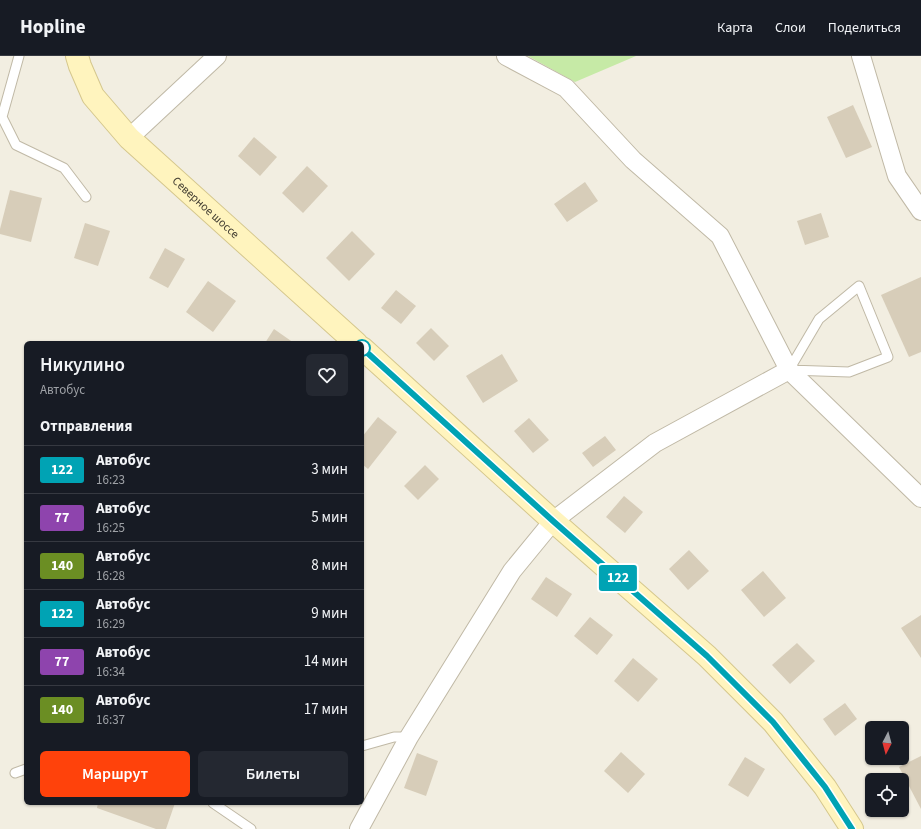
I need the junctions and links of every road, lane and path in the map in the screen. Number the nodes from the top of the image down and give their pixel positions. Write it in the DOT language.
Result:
graph roads {
  1 [pos="19,56"];
  2 [pos="77,56"];
  3 [pos="218,56"];
  4 [pos="506,56"];
  5 [pos="861,56"];
  6 [pos="1,117"];
  7 [pos="129,138"];
  8 [pos="86,197"];
  9 [pos="921,211"];
  10 [pos="354,341"];
  11 [pos="364,350"];
  12 [pos="789,370"];
  13 [pos="921,498"];
  14 [pos="553,521"];
  15 [pos="410,737"];
  16 [pos="364,745"];
  17 [pos="24,770"];
  18 [pos="15,773"];
  19 [pos="219,805"];
  20 [pos="251,829"];
  21 [pos="359,829"];
  22 [pos="852,829"];
  1 -- 6 [label="lane"];
  2 -- 7 [label="main road, Северное шоссе"];
  3 -- 7 [label="street"];
  4 -- 12 [label="street"];
  5 -- 9 [label="street"];
  6 -- 8 [label="lane"];
  7 -- 10 [label="main road, Северное шоссе"];
  11 -- 14 [label="main road"];
  12 -- 12 [label="lane"];
  12 -- 13 [label="street"];
  12 -- 14 [label="street"];
  14 -- 15 [label="street"];
  14 -- 22 [label="main road"];
  15 -- 16 [label="lane"];
  15 -- 21 [label="street"];
  17 -- 18 [label="lane"];
  19 -- 20 [label="lane"];
}
